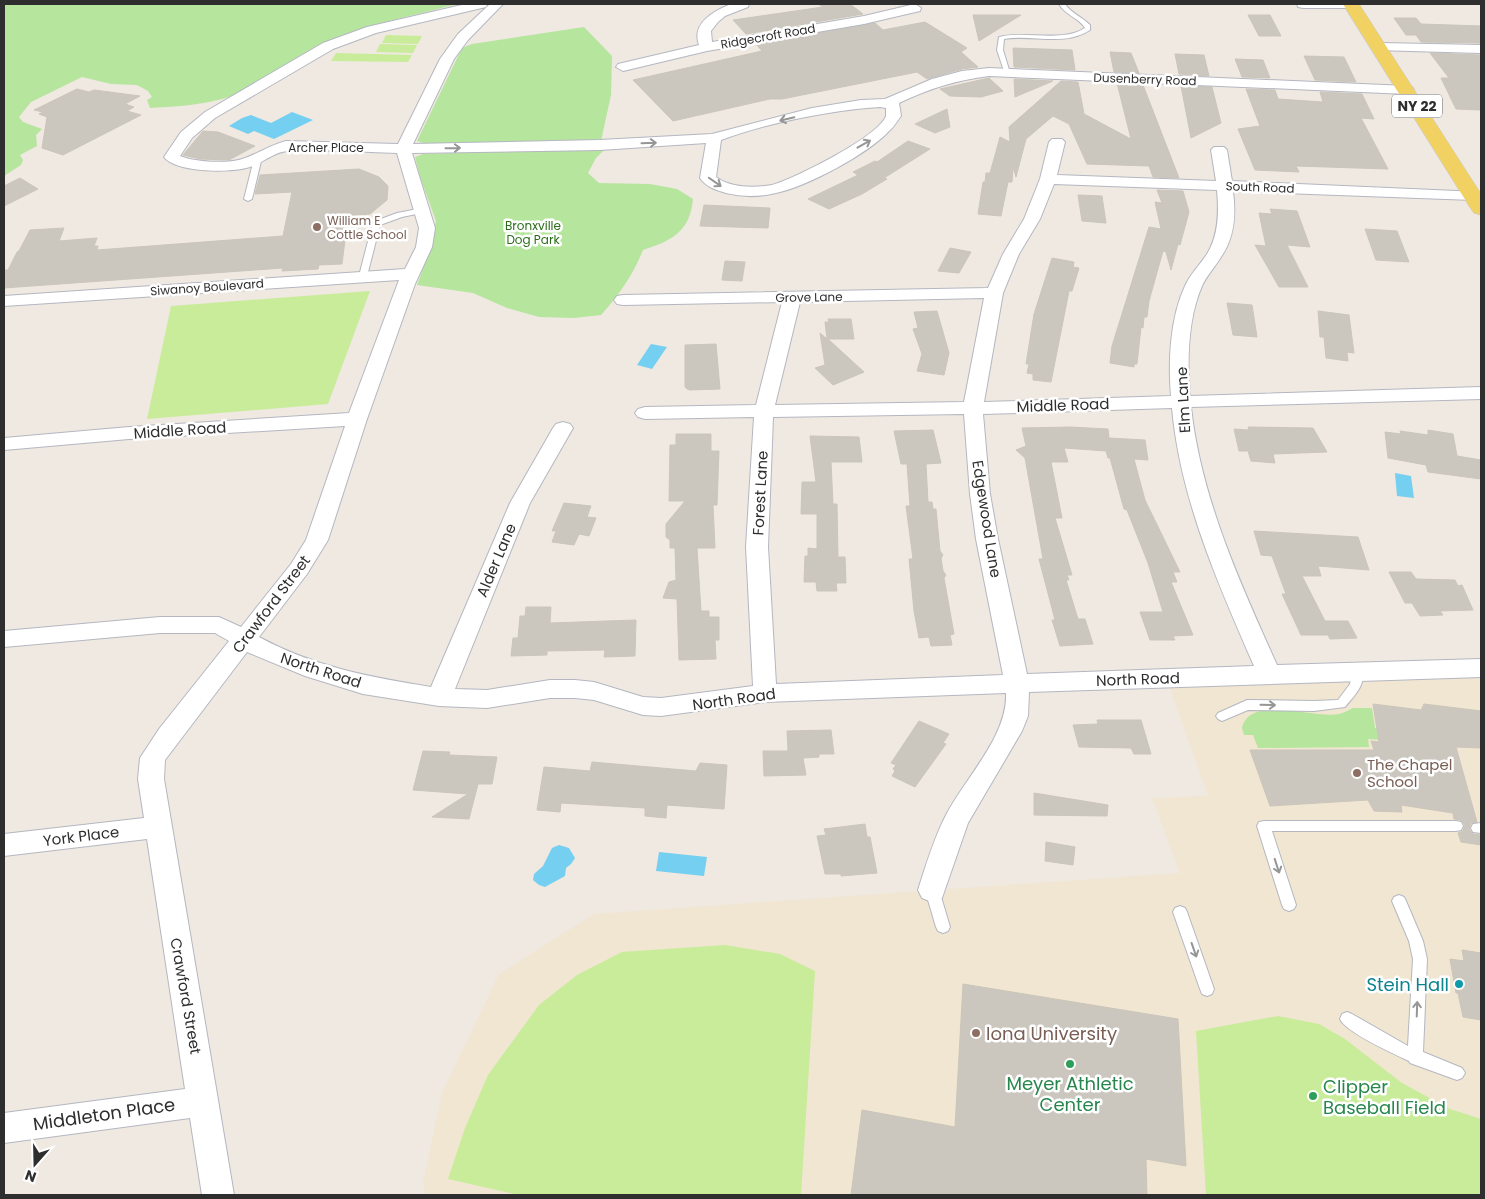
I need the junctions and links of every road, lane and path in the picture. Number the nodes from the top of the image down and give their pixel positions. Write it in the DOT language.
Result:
graph roads {
  1 [pos="481,4"];
  2 [pos="497,4"];
  3 [pos="743,4"];
  4 [pos="1062,4"];
  5 [pos="1303,4"];
  6 [pos="1351,4"];
  7 [pos="915,8"];
  8 [pos="707,47"];
  9 [pos="1380,47"];
  10 [pos="1481,48"];
  11 [pos="623,67"];
  12 [pos="1007,73"];
  13 [pos="1406,90"];
  14 [pos="889,103"];
  15 [pos="714,138"];
  16 [pos="1058,142"];
  17 [pos="404,148"];
  18 [pos="1219,150"];
  19 [pos="258,157"];
  20 [pos="1048,179"];
  21 [pos="1224,186"];
  22 [pos="248,199"];
  23 [pos="1477,202"];
  24 [pos="423,210"];
  25 [pos="410,274"];
  26 [pos="363,276"];
  27 [pos="994,292"];
  28 [pos="792,297"];
  29 [pos="623,300"];
  30 [pos="4,301"];
  31 [pos="1481,393"];
  32 [pos="1180,402"];
  33 [pos="973,408"];
  34 [pos="764,411"];
  35 [pos="645,413"];
  36 [pos="357,419"];
  37 [pos="563,428"];
  38 [pos="4,444"];
  39 [pos="4,639"];
  40 [pos="244,640"];
  41 [pos="1481,668"];
  42 [pos="1357,671"];
  43 [pos="1270,675"];
  44 [pos="1017,683"];
  45 [pos="765,693"];
  46 [pos="439,697"];
  47 [pos="1222,716"];
  48 [pos="1456,826"];
  49 [pos="158,827"];
  50 [pos="4,845"];
  51 [pos="932,890"];
  52 [pos="1399,901"];
  53 [pos="1289,905"];
  54 [pos="1180,912"];
  55 [pos="944,927"];
  56 [pos="1206,989"];
  57 [pos="1347,1019"];
  58 [pos="1415,1058"];
  59 [pos="1457,1073"];
  60 [pos="204,1101"];
  61 [pos="4,1128"];
  62 [pos="218,1195"];
  1 -- 19 [label="street, Archer Place"];
  2 -- 17 [label="street"];
  3 -- 8 [label="street"];
  4 -- 12 [label="lane"];
  5 -- 6 [label="street"];
  6 -- 9 [label="main road, NY 22"];
  7 -- 8 [label="street, Ridgecroft Road"];
  8 -- 11 [label="street, Ridgecroft Road"];
  9 -- 10 [label="street"];
  9 -- 13 [label="main road, NY 22"];
  12 -- 13 [label="street, Dusenberry Road"];
  12 -- 14 [label="street, Dusenberry Road"];
  13 -- 23 [label="main road, NY 22"];
  14 -- 15 [label="street, Dusenberry Road, one-way"];
  15 -- 14 [label="street, one-way"];
  17 -- 15 [label="street, Archer Place, one-way"];
  16 -- 20 [label="street, Edgewood Lane"];
  17 -- 19 [label="street, Archer Place"];
  17 -- 24 [label="street, Crawford Street"];
  18 -- 21 [label="street, Elm Lane"];
  19 -- 22 [label="lane"];
  20 -- 21 [label="street, South Road"];
  20 -- 27 [label="street, Edgewood Lane"];
  21 -- 23 [label="street, South Road"];
  21 -- 32 [label="street, Elm Lane"];
  24 -- 25 [label="street, Crawford Street"];
  24 -- 26 [label="lane"];
  25 -- 26 [label="street, Siwanoy Boulevard"];
  25 -- 36 [label="street, Crawford Street"];
  26 -- 30 [label="street, Siwanoy Boulevard"];
  27 -- 28 [label="street, Grove Lane"];
  27 -- 33 [label="street, Edgewood Lane"];
  28 -- 29 [label="street, Grove Lane"];
  28 -- 34 [label="street, Forest Lane"];
  31 -- 32 [label="street, Middle Road"];
  32 -- 33 [label="street, Middle Road"];
  32 -- 43 [label="street, Elm Lane"];
  33 -- 34 [label="street, Middle Road"];
  33 -- 44 [label="street, Edgewood Lane"];
  34 -- 35 [label="street, Middle Road"];
  34 -- 45 [label="street, Forest Lane"];
  36 -- 38 [label="street, Middle Road"];
  36 -- 40 [label="street, Crawford Street"];
  37 -- 46 [label="street, Alder Lane"];
  39 -- 40 [label="street, North Road"];
  40 -- 46 [label="street, North Road"];
  40 -- 49 [label="street, Crawford Street"];
  41 -- 42 [label="street, North Road"];
  42 -- 43 [label="street, North Road"];
  47 -- 42 [label="lane, one-way"];
  43 -- 44 [label="street, North Road"];
  44 -- 45 [label="street, North Road"];
  44 -- 51 [label="street, Edgewood Lane"];
  45 -- 46 [label="street, North Road"];
  48 -- 53 [label="lane, one-way"];
  49 -- 50 [label="street, York Place"];
  49 -- 60 [label="street, Crawford Street"];
  51 -- 55 [label="lane"];
  58 -- 52 [label="lane, one-way"];
  54 -- 56 [label="lane, one-way"];
  57 -- 58 [label="lane"];
  58 -- 59 [label="lane"];
  60 -- 61 [label="street, Middleton Place"];
  60 -- 62 [label="street, Crawford Street"];
}
